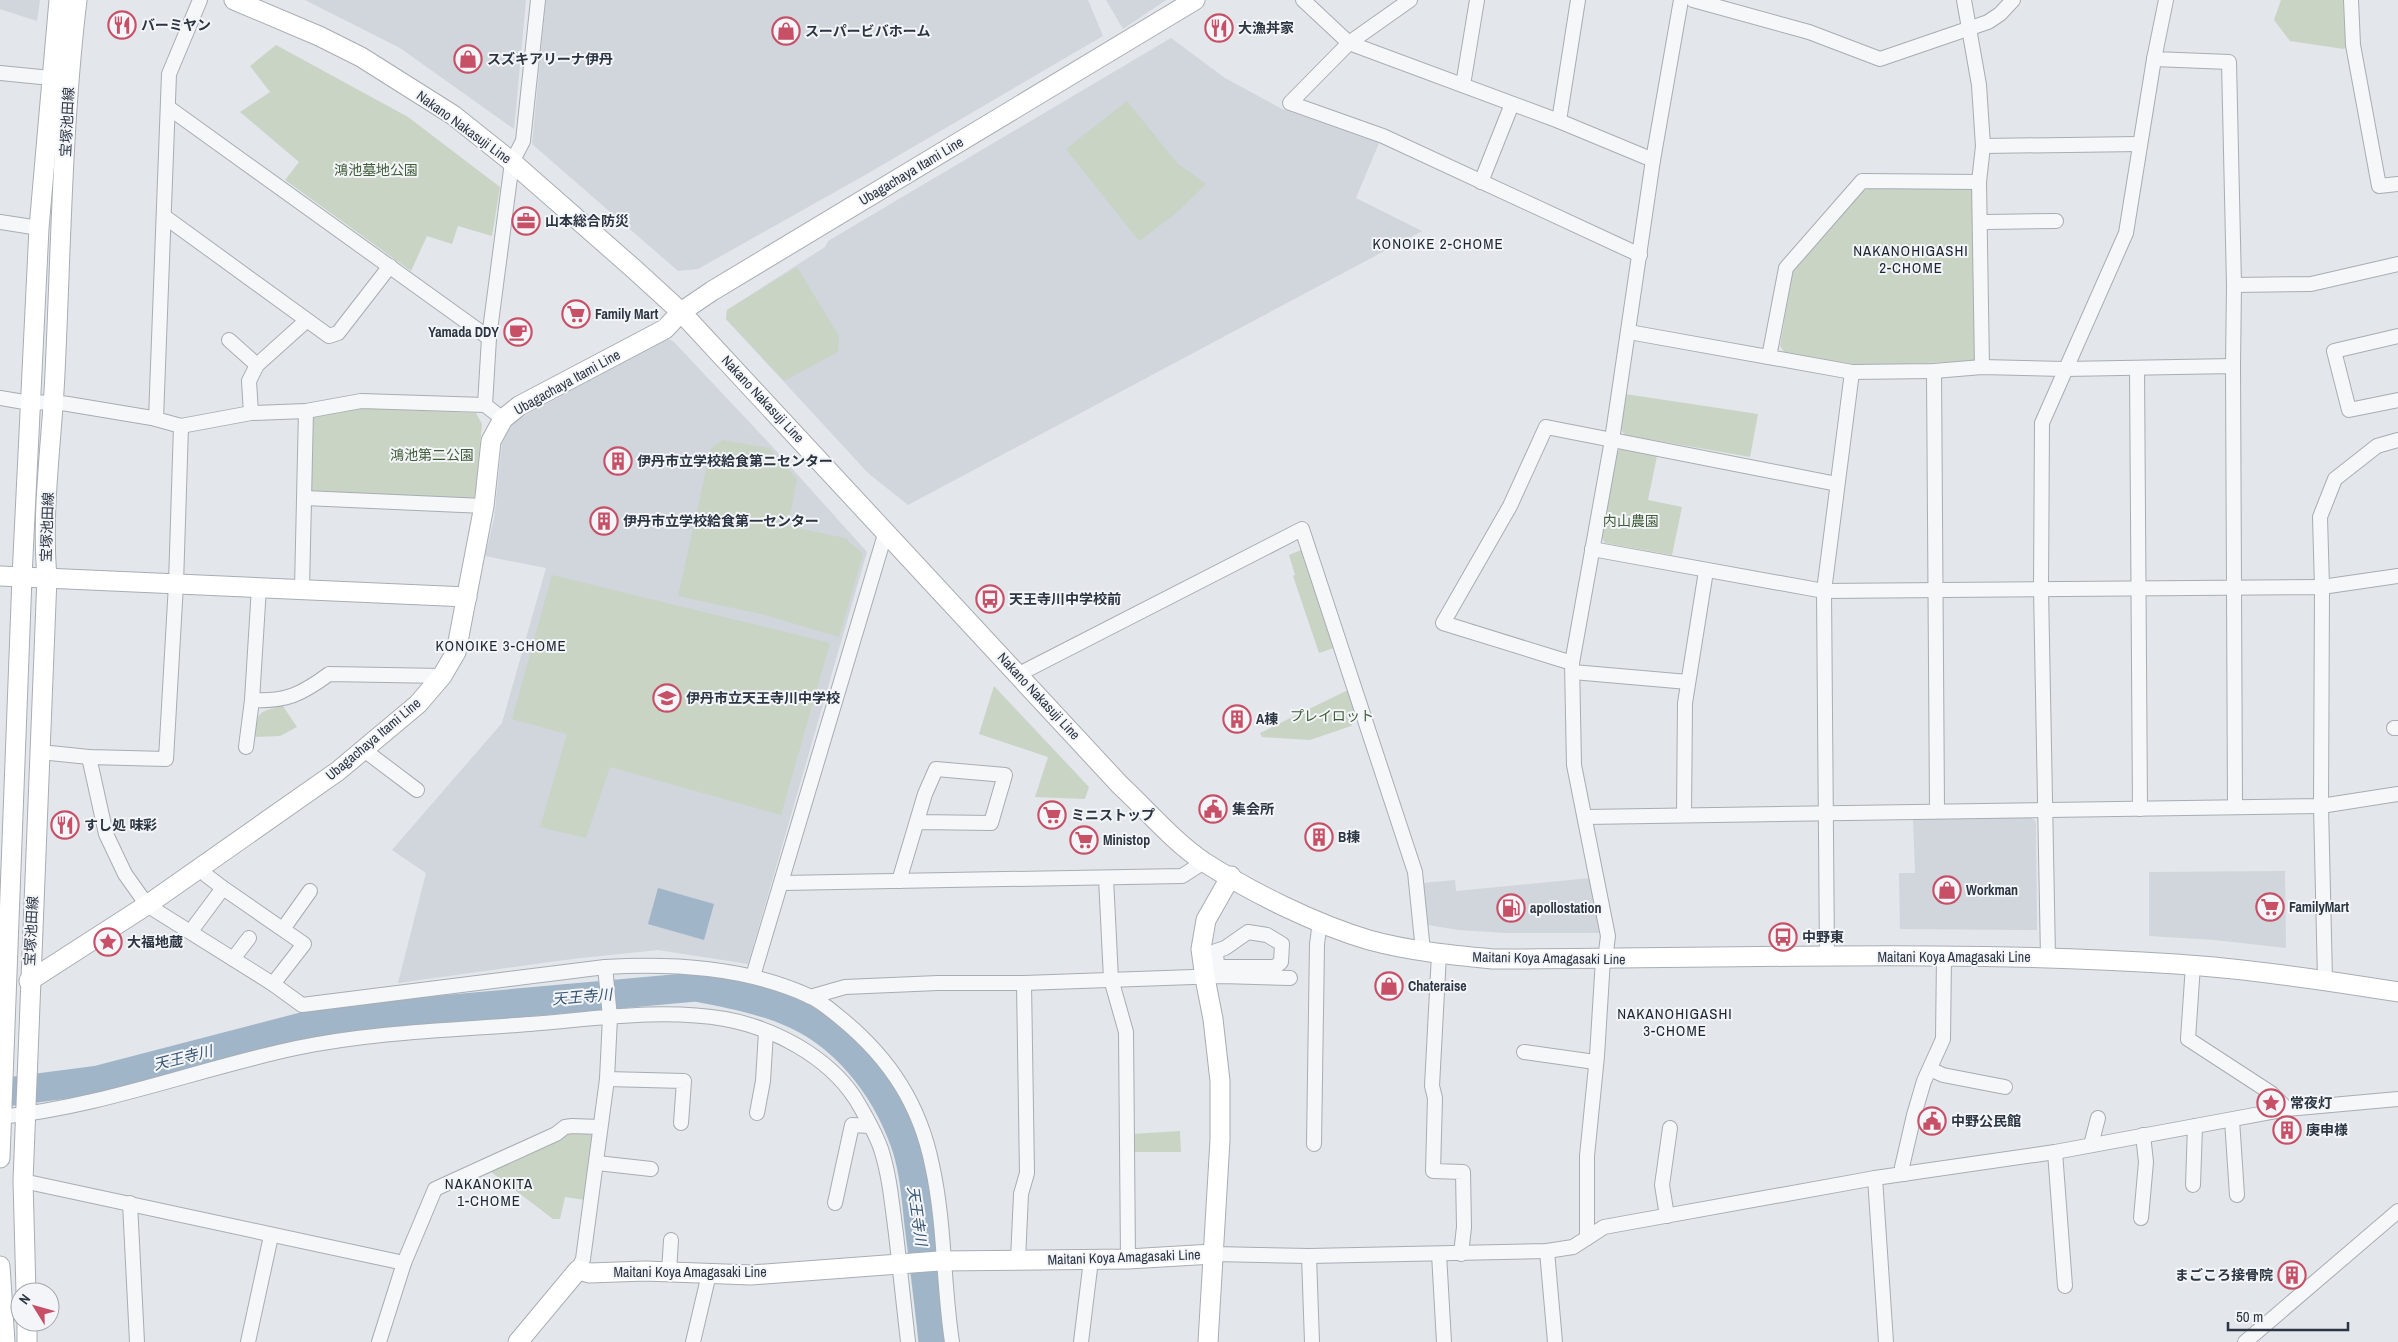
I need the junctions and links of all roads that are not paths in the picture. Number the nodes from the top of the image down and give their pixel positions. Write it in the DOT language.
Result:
graph roads {
  1 [pos="59,0"];
  2 [pos="77,0"];
  3 [pos="200,0"];
  4 [pos="234,0"];
  5 [pos="538,0"];
  6 [pos="1195,0"];
  7 [pos="1303,0"];
  8 [pos="1410,0"];
  9 [pos="1476,0"];
  10 [pos="1578,0"];
  11 [pos="1681,0"];
  12 [pos="1693,0"];
  13 [pos="1964,0"];
  14 [pos="2013,0"];
  15 [pos="2166,0"];
  16 [pos="2351,0"];
  17 [pos="1970,29"];
  18 [pos="1349,43"];
  19 [pos="2154,59"];
  20 [pos="0,73"];
  21 [pos="51,78"];
  22 [pos="1463,85"];
  23 [pos="1512,104"];
  24 [pos="169,108"];
  25 [pos="1559,121"];
  26 [pos="2140,144"];
  27 [pos="1983,146"];
  28 [pos="1653,160"];
  29 [pos="512,162"];
  30 [pos="1481,182"];
  31 [pos="1980,182"];
  32 [pos="2398,184"];
  33 [pos="165,217"];
  34 [pos="0,222"];
  35 [pos="2056,222"];
  36 [pos="1980,224"];
  37 [pos="39,228"];
  38 [pos="1640,255"];
  39 [pos="2398,264"];
  40 [pos="390,266"];
  41 [pos="2234,285"];
  42 [pos="681,312"];
  43 [pos="306,321"];
  44 [pos="1629,332"];
  45 [pos="2398,336"];
  46 [pos="489,338"];
  47 [pos="230,340"];
  48 [pos="1769,357"];
  49 [pos="257,365"];
  50 [pos="2233,366"];
  51 [pos="1982,367"];
  52 [pos="2137,368"];
  53 [pos="2065,369"];
  54 [pos="1934,371"];
  55 [pos="1852,372"];
  56 [pos="0,398"];
  57 [pos="2398,400"];
  58 [pos="54,402"];
  59 [pos="30,403"];
  60 [pos="485,405"];
  61 [pos="306,411"];
  62 [pos="251,413"];
  63 [pos="156,419"];
  64 [pos="503,419"];
  65 [pos="181,426"];
  66 [pos="1612,439"];
  67 [pos="2398,440"];
  68 [pos="1837,484"];
  69 [pos="305,498"];
  70 [pos="484,506"];
  71 [pos="886,531"];
  72 [pos="1592,549"];
  73 [pos="1706,571"];
  74 [pos="0,576"];
  75 [pos="2398,576"];
  76 [pos="22,577"];
  77 [pos="47,577"];
  78 [pos="176,584"];
  79 [pos="259,587"];
  80 [pos="2322,587"];
  81 [pos="302,588"];
  82 [pos="2138,588"];
  83 [pos="2235,588"];
  84 [pos="1935,590"];
  85 [pos="2041,590"];
  86 [pos="1824,591"];
  87 [pos="467,597"];
  88 [pos="1573,667"];
  89 [pos="1019,674"];
  90 [pos="442,676"];
  91 [pos="1688,682"];
  92 [pos="252,700"];
  93 [pos="246,747"];
  94 [pos="364,750"];
  95 [pos="40,752"];
  96 [pos="89,757"];
  97 [pos="417,790"];
  98 [pos="2398,794"];
  99 [pos="2321,806"];
  100 [pos="2235,807"];
  101 [pos="2140,809"];
  102 [pos="1937,810"];
  103 [pos="2046,810"];
  104 [pos="1824,813"];
  105 [pos="1684,814"];
  106 [pos="1585,817"];
  107 [pos="918,822"];
  108 [pos="1204,862"];
  109 [pos="203,866"];
  110 [pos="1231,876"];
  111 [pos="5,878"];
  112 [pos="1106,878"];
  113 [pos="899,881"];
  114 [pos="782,883"];
  115 [pos="223,888"];
  116 [pos="310,891"];
  117 [pos="147,905"];
  118 [pos="1320,922"];
  119 [pos="282,929"];
  120 [pos="190,931"];
  121 [pos="249,938"];
  122 [pos="1431,953"];
  123 [pos="1827,957"];
  124 [pos="1944,957"];
  125 [pos="2048,957"];
  126 [pos="233,959"];
  127 [pos="1604,959"];
  128 [pos="2193,965"];
  129 [pos="605,972"];
  130 [pos="1214,974"];
  131 [pos="753,976"];
  132 [pos="1290,978"];
  133 [pos="1111,979"];
  134 [pos="2325,980"];
  135 [pos="29,981"];
  136 [pos="1024,983"];
  137 [pos="273,984"];
  138 [pos="2398,992"];
  139 [pos="810,996"];
  140 [pos="2,998"];
  141 [pos="610,1013"];
  142 [pos="766,1032"];
  143 [pos="1524,1052"];
  144 [pos="1595,1062"];
  145 [pos="1930,1069"];
  146 [pos="607,1079"];
  147 [pos="2004,1087"];
  148 [pos="2398,1099"];
  149 [pos="2287,1109"];
  150 [pos="25,1111"];
  151 [pos="756,1113"];
  152 [pos="1,1115"];
  153 [pos="2098,1118"];
  154 [pos="2232,1120"];
  155 [pos="681,1123"];
  156 [pos="870,1126"];
  157 [pos="2196,1126"];
  158 [pos="600,1127"];
  159 [pos="1670,1128"];
  160 [pos="2143,1135"];
  161 [pos="1314,1144"];
  162 [pos="2091,1145"];
  163 [pos="2055,1152"];
  164 [pos="0,1158"];
  165 [pos="597,1163"];
  166 [pos="651,1169"];
  167 [pos="1904,1174"];
  168 [pos="1875,1178"];
  169 [pos="23,1181"];
  170 [pos="2193,1185"];
  171 [pos="2237,1195"];
  172 [pos="130,1203"];
  173 [pos="835,1203"];
  174 [pos="2398,1211"];
  175 [pos="1667,1216"];
  176 [pos="2141,1218"];
  177 [pos="271,1236"];
  178 [pos="1587,1238"];
  179 [pos="671,1240"];
  180 [pos="1547,1251"];
  181 [pos="1213,1254"];
  182 [pos="1439,1254"];
  183 [pos="1461,1254"];
  184 [pos="1309,1256"];
  185 [pos="1128,1259"];
  186 [pos="1018,1260"];
  187 [pos="1091,1260"];
  188 [pos="941,1261"];
  189 [pos="404,1262"];
  190 [pos="903,1264"];
  191 [pos="0,1266"];
  192 [pos="578,1270"];
  193 [pos="669,1272"];
  194 [pos="709,1274"];
  195 [pos="26,1282"];
  196 [pos="2065,1286"];
  197 [pos="3,1331"];
  198 [pos="137,1342"];
  199 [pos="248,1342"];
  200 [pos="379,1342"];
  201 [pos="518,1342"];
  202 [pos="693,1342"];
  203 [pos="908,1342"];
  204 [pos="952,1342"];
  205 [pos="1081,1342"];
  206 [pos="1208,1342"];
  207 [pos="1312,1342"];
  208 [pos="1444,1342"];
  209 [pos="1555,1342"];
  210 [pos="1886,1342"];
  211 [pos="2245,1342"];
  1 -- 21 [label="main road"];
  2 -- 58 [label="main road, 宝塚池田線"];
  3 -- 24 [label="street"];
  4 -- 29 [label="main road, Nakano Nakasuji Line"];
  5 -- 29 [label="street"];
  6 -- 42 [label="main road, Ubagachaya Itami Line"];
  7 -- 18 [label="street"];
  8 -- 18 [label="street"];
  9 -- 22 [label="street"];
  10 -- 25 [label="street"];
  11 -- 28 [label="street"];
  12 -- 17 [label="street"];
  13 -- 17 [label="street"];
  14 -- 17 [label="street"];
  15 -- 19 [label="street"];
  16 -- 32 [label="street"];
  17 -- 27 [label="street"];
  18 -- 22 [label="street"];
  18 -- 30 [label="street"];
  19 -- 26 [label="street"];
  19 -- 41 [label="street"];
  20 -- 21 [label="street"];
  21 -- 37 [label="main road"];
  22 -- 23 [label="street"];
  23 -- 25 [label="street"];
  23 -- 30 [label="street"];
  24 -- 33 [label="street"];
  24 -- 40 [label="street"];
  25 -- 28 [label="street"];
  26 -- 27 [label="street"];
  26 -- 53 [label="street"];
  27 -- 31 [label="street"];
  28 -- 38 [label="street"];
  29 -- 42 [label="main road, Nakano Nakasuji Line"];
  29 -- 46 [label="street"];
  30 -- 38 [label="street"];
  31 -- 36 [label="street"];
  31 -- 48 [label="street"];
  33 -- 43 [label="street"];
  33 -- 63 [label="street"];
  34 -- 37 [label="street"];
  35 -- 36 [label="street"];
  36 -- 51 [label="street"];
  37 -- 59 [label="main road"];
  38 -- 44 [label="street"];
  39 -- 41 [label="street"];
  40 -- 43 [label="street"];
  40 -- 46 [label="street"];
  41 -- 50 [label="street"];
  42 -- 64 [label="main road, Ubagachaya Itami Line"];
  42 -- 71 [label="main road, Nakano Nakasuji Line"];
  43 -- 49 [label="street"];
  44 -- 48 [label="street"];
  44 -- 66 [label="street"];
  45 -- 57 [label="street"];
  46 -- 60 [label="street"];
  47 -- 49 [label="street"];
  48 -- 55 [label="street"];
  49 -- 62 [label="street"];
  50 -- 52 [label="street"];
  50 -- 83 [label="street"];
  51 -- 53 [label="street"];
  51 -- 54 [label="street"];
  52 -- 53 [label="street"];
  52 -- 82 [label="street"];
  53 -- 85 [label="street"];
  54 -- 55 [label="street"];
  54 -- 84 [label="street"];
  55 -- 68 [label="street"];
  56 -- 59 [label="street"];
  58 -- 59 [label="street"];
  58 -- 63 [label="street"];
  58 -- 77 [label="main road, 宝塚池田線"];
  59 -- 76 [label="main road"];
  60 -- 61 [label="street"];
  60 -- 64 [label="street"];
  61 -- 62 [label="street"];
  61 -- 69 [label="street"];
  62 -- 65 [label="street"];
  63 -- 65 [label="street"];
  64 -- 70 [label="main road, Ubagachaya Itami Line"];
  65 -- 78 [label="street"];
  66 -- 68 [label="street"];
  66 -- 72 [label="street"];
  66 -- 88 [label="street"];
  67 -- 80 [label="street"];
  68 -- 86 [label="street"];
  69 -- 70 [label="street"];
  69 -- 81 [label="street"];
  70 -- 87 [label="main road, Ubagachaya Itami Line"];
  71 -- 89 [label="main road, Nakano Nakasuji Line"];
  71 -- 114 [label="street"];
  72 -- 73 [label="street"];
  72 -- 88 [label="street"];
  73 -- 86 [label="street"];
  73 -- 91 [label="street"];
  74 -- 76 [label="main road"];
  75 -- 80 [label="street"];
  76 -- 77 [label="main road"];
  76 -- 111 [label="main road"];
  77 -- 78 [label="main road"];
  77 -- 95 [label="main road, 宝塚池田線"];
  78 -- 79 [label="main road"];
  78 -- 96 [label="street"];
  79 -- 81 [label="main road"];
  79 -- 92 [label="street"];
  80 -- 83 [label="street"];
  80 -- 99 [label="street"];
  81 -- 87 [label="main road"];
  82 -- 83 [label="street"];
  82 -- 85 [label="street"];
  82 -- 101 [label="street"];
  83 -- 100 [label="street"];
  84 -- 85 [label="street"];
  84 -- 86 [label="street"];
  84 -- 102 [label="street"];
  85 -- 103 [label="street"];
  86 -- 104 [label="street"];
  87 -- 90 [label="main road, Ubagachaya Itami Line"];
  88 -- 91 [label="street"];
  88 -- 106 [label="street"];
  89 -- 108 [label="main road, Nakano Nakasuji Line"];
  89 -- 122 [label="street"];
  90 -- 92 [label="street"];
  90 -- 94 [label="main road, Ubagachaya Itami Line"];
  91 -- 105 [label="street"];
  92 -- 93 [label="street"];
  94 -- 97 [label="street"];
  94 -- 109 [label="main road, Ubagachaya Itami Line"];
  95 -- 96 [label="street"];
  95 -- 135 [label="main road, 宝塚池田線"];
  96 -- 117 [label="street"];
  98 -- 99 [label="street"];
  99 -- 100 [label="street"];
  99 -- 134 [label="street"];
  100 -- 101 [label="street"];
  101 -- 103 [label="street"];
  102 -- 103 [label="street"];
  102 -- 104 [label="street"];
  103 -- 125 [label="street"];
  104 -- 105 [label="street"];
  104 -- 123 [label="street"];
  105 -- 106 [label="street"];
  106 -- 127 [label="street"];
  107 -- 107 [label="street"];
  107 -- 113 [label="street"];
  108 -- 110 [label="main road, Nakano Nakasuji Line"];
  108 -- 112 [label="street"];
  109 -- 115 [label="street"];
  109 -- 117 [label="main road, Ubagachaya Itami Line"];
  110 -- 118 [label="main road, Maitani Koya Amagasaki Line"];
  110 -- 130 [label="main road, Maitani Koya Amagasaki Line"];
  111 -- 140 [label="main road"];
  112 -- 113 [label="street"];
  112 -- 133 [label="street"];
  113 -- 114 [label="street"];
  114 -- 131 [label="street"];
  115 -- 119 [label="street"];
  115 -- 120 [label="street"];
  116 -- 119 [label="street"];
  117 -- 120 [label="street"];
  117 -- 135 [label="main road, Ubagachaya Itami Line"];
  118 -- 122 [label="main road, Maitani Koya Amagasaki Line"];
  118 -- 161 [label="street"];
  119 -- 137 [label="street"];
  120 -- 126 [label="street"];
  121 -- 126 [label="street"];
  122 -- 127 [label="main road, Maitani Koya Amagasaki Line"];
  122 -- 183 [label="street"];
  123 -- 124 [label="main road, Maitani Koya Amagasaki Line"];
  123 -- 127 [label="main road, Maitani Koya Amagasaki Line"];
  124 -- 125 [label="main road, Maitani Koya Amagasaki Line"];
  124 -- 145 [label="street"];
  125 -- 128 [label="main road, Maitani Koya Amagasaki Line"];
  126 -- 137 [label="street"];
  127 -- 144 [label="street"];
  128 -- 134 [label="main road, Maitani Koya Amagasaki Line"];
  128 -- 149 [label="street"];
  129 -- 131 [label="street"];
  129 -- 137 [label="street"];
  129 -- 141 [label="street"];
  130 -- 130 [label="street"];
  130 -- 132 [label="street"];
  130 -- 133 [label="street"];
  130 -- 181 [label="main road, Maitani Koya Amagasaki Line"];
  131 -- 139 [label="street"];
  133 -- 136 [label="street"];
  133 -- 185 [label="street"];
  134 -- 138 [label="main road, Maitani Koya Amagasaki Line"];
  135 -- 150 [label="main road, 宝塚池田線"];
  136 -- 139 [label="street"];
  136 -- 186 [label="street"];
  139 -- 188 [label="street"];
  140 -- 152 [label="main road"];
  141 -- 142 [label="street"];
  141 -- 146 [label="street"];
  141 -- 150 [label="street"];
  142 -- 151 [label="street"];
  142 -- 156 [label="street"];
  143 -- 144 [label="street"];
  144 -- 178 [label="street"];
  145 -- 147 [label="street"];
  145 -- 167 [label="street"];
  146 -- 155 [label="street"];
  146 -- 158 [label="street"];
  148 -- 149 [label="street"];
  149 -- 154 [label="street"];
  150 -- 152 [label="street"];
  150 -- 169 [label="main road, 宝塚池田線"];
  152 -- 164 [label="main road"];
  153 -- 162 [label="street"];
  154 -- 157 [label="street"];
  154 -- 171 [label="street"];
  156 -- 173 [label="street"];
  156 -- 190 [label="street"];
  157 -- 160 [label="street"];
  157 -- 170 [label="street"];
  158 -- 165 [label="street"];
  158 -- 189 [label="street"];
  159 -- 175 [label="street"];
  160 -- 162 [label="street"];
  160 -- 176 [label="street"];
  162 -- 163 [label="street"];
  163 -- 167 [label="street"];
  163 -- 196 [label="street"];
  165 -- 166 [label="street"];
  165 -- 192 [label="street"];
  167 -- 168 [label="street"];
  168 -- 175 [label="street"];
  168 -- 210 [label="street"];
  169 -- 172 [label="street"];
  169 -- 195 [label="main road, 宝塚池田線"];
  172 -- 177 [label="street"];
  172 -- 198 [label="street"];
  174 -- 211 [label="street"];
  175 -- 178 [label="street"];
  177 -- 189 [label="street"];
  177 -- 199 [label="street"];
  178 -- 180 [label="street"];
  179 -- 193 [label="street"];
  180 -- 183 [label="street"];
  180 -- 209 [label="street"];
  181 -- 184 [label="street"];
  181 -- 185 [label="main road, Maitani Koya Amagasaki Line"];
  181 -- 206 [label="main road"];
  182 -- 183 [label="street"];
  182 -- 184 [label="street"];
  182 -- 208 [label="street"];
  184 -- 207 [label="street"];
  185 -- 187 [label="main road, Maitani Koya Amagasaki Line"];
  186 -- 187 [label="main road, Maitani Koya Amagasaki Line"];
  186 -- 188 [label="main road, Maitani Koya Amagasaki Line"];
  187 -- 205 [label="street"];
  188 -- 190 [label="main road, Maitani Koya Amagasaki Line"];
  188 -- 204 [label="street"];
  189 -- 200 [label="street"];
  190 -- 194 [label="main road, Maitani Koya Amagasaki Line"];
  190 -- 203 [label="street"];
  191 -- 197 [label="main road"];
  192 -- 193 [label="main road, Maitani Koya Amagasaki Line"];
  192 -- 201 [label="main road"];
  193 -- 194 [label="main road, Maitani Koya Amagasaki Line"];
  194 -- 202 [label="street"];
}
